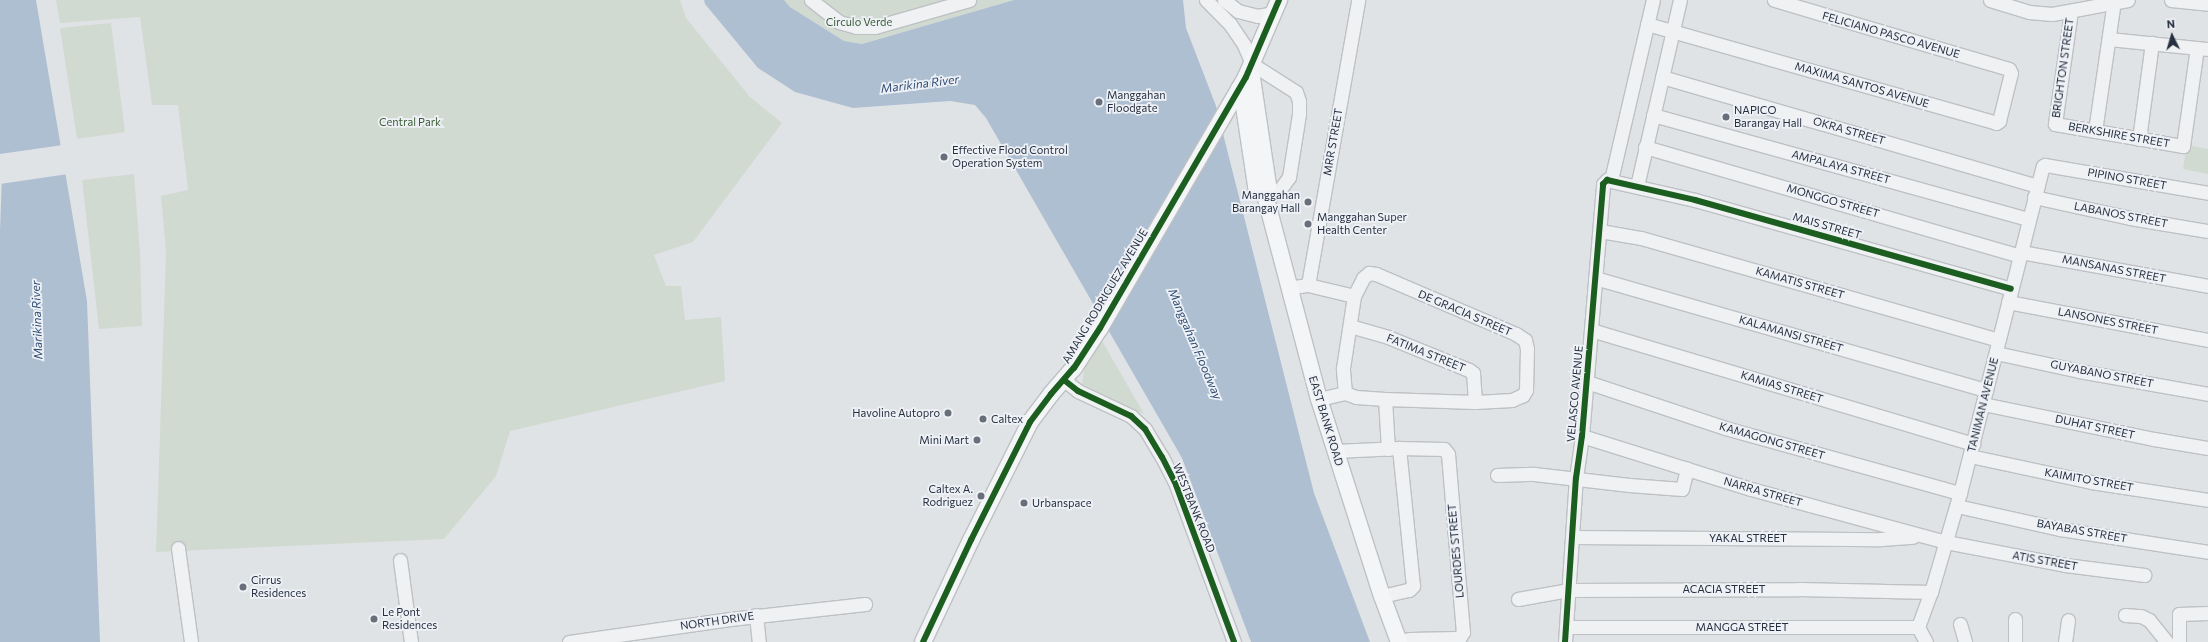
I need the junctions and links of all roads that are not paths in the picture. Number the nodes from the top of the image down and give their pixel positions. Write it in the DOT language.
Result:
graph roads {
  1 [pos="811,0"];
  2 [pos="969,0"];
  3 [pos="1206,0"];
  4 [pos="1224,0"];
  5 [pos="1358,0"];
  6 [pos="1653,0"];
  7 [pos="1680,0"];
  8 [pos="1774,0"];
  9 [pos="1990,0"];
  10 [pos="2128,0"];
  11 [pos="2171,0"];
  12 [pos="2114,2"];
  13 [pos="2208,4"];
  14 [pos="2071,11"];
  15 [pos="1241,14"];
  16 [pos="1274,14"];
  17 [pos="1230,24"];
  18 [pos="1647,24"];
  19 [pos="1672,32"];
  20 [pos="2109,39"];
  21 [pos="2152,43"];
  22 [pos="2202,48"];
  23 [pos="1250,69"];
  24 [pos="2009,69"];
  25 [pos="1662,77"];
  26 [pos="1239,89"];
  27 [pos="1653,115"];
  28 [pos="2055,124"];
  29 [pos="2095,131"];
  30 [pos="2139,139"];
  31 [pos="1645,147"];
  32 [pos="2045,165"];
  33 [pos="1611,180"];
  34 [pos="1637,186"];
  35 [pos="2035,192"];
  36 [pos="2208,193"];
  37 [pos="1265,195"];
  38 [pos="2029,219"];
  39 [pos="2208,231"];
  40 [pos="1600,232"];
  41 [pos="2020,254"];
  42 [pos="1595,278"];
  43 [pos="1308,285"];
  44 [pos="2208,286"];
  45 [pos="1288,288"];
  46 [pos="2011,289"];
  47 [pos="1354,296"];
  48 [pos="2008,302"];
  49 [pos="1350,326"];
  50 [pos="1591,330"];
  51 [pos="2208,340"];
  52 [pos="1997,347"];
  53 [pos="1064,380"];
  54 [pos="1587,382"];
  55 [pos="1986,390"];
  56 [pos="1345,393"];
  57 [pos="2208,394"];
  58 [pos="1319,399"];
  59 [pos="1385,399"];
  60 [pos="1475,402"];
  61 [pos="1983,404"];
  62 [pos="1582,436"];
  63 [pos="1393,448"];
  64 [pos="2208,448"];
  65 [pos="1971,450"];
  66 [pos="1335,451"];
  67 [pos="1687,469"];
  68 [pos="1497,475"];
  69 [pos="1576,478"];
  70 [pos="1960,493"];
  71 [pos="2208,500"];
  72 [pos="1957,506"];
  73 [pos="1923,536"];
  74 [pos="1574,537"];
  75 [pos="1946,542"];
  76 [pos="178,548"];
  77 [pos="2208,552"];
  78 [pos="400,560"];
  79 [pos="2144,575"];
  80 [pos="1569,590"];
  81 [pos="1932,592"];
  82 [pos="1382,596"];
  83 [pos="1518,599"];
  84 [pos="865,604"];
  85 [pos="2208,613"];
  86 [pos="756,615"];
  87 [pos="2125,615"];
  88 [pos="2015,619"];
  89 [pos="2068,620"];
  90 [pos="1960,624"];
  91 [pos="1566,627"];
  92 [pos="1918,627"];
  93 [pos="191,642"];
  94 [pos="412,642"];
  95 [pos="569,642"];
  96 [pos="759,642"];
  97 [pos="923,642"];
  98 [pos="1234,642"];
  99 [pos="1399,642"];
  100 [pos="1565,642"];
  101 [pos="1926,642"];
  102 [pos="1965,642"];
  103 [pos="2015,642"];
  104 [pos="2065,642"];
  105 [pos="2167,642"];
  106 [pos="2179,642"];
  1 -- 2 [label="street"];
  3 -- 17 [label="street"];
  4 -- 15 [label="street"];
  5 -- 43 [label="street, MRR STREET"];
  6 -- 18 [label="street"];
  7 -- 19 [label="street"];
  8 -- 24 [label="street, FELICIANO PASCO AVENUE"];
  9 -- 14 [label="street"];
  10 -- 12 [label="street"];
  11 -- 13 [label="street"];
  12 -- 14 [label="street"];
  12 -- 20 [label="street"];
  14 -- 28 [label="street, BRIGHTON STREET"];
  15 -- 16 [label="street"];
  15 -- 17 [label="street"];
  16 -- 23 [label="main road, AMANG RODRIGUEZ AVENUE"];
  17 -- 23 [label="street"];
  18 -- 19 [label="street"];
  18 -- 33 [label="street"];
  19 -- 24 [label="street, MAXIMA SANTOS AVENUE"];
  19 -- 25 [label="street"];
  20 -- 21 [label="street"];
  20 -- 29 [label="street"];
  21 -- 22 [label="street"];
  21 -- 30 [label="street"];
  22 -- 30 [label="street, BERKSHIRE STREET"];
  23 -- 26 [label="main road, AMANG RODRIGUEZ AVENUE"];
  23 -- 37 [label="main road, EAST BANK ROAD"];
  23 -- 37 [label="street"];
  25 -- 27 [label="street"];
  25 -- 35 [label="street, OKRA STREET"];
  26 -- 37 [label="main road, EAST BANK ROAD"];
  26 -- 53 [label="main road, AMANG RODRIGUEZ AVENUE"];
  27 -- 31 [label="street"];
  27 -- 38 [label="street, AMPALAYA STREET"];
  28 -- 29 [label="street, BERKSHIRE STREET"];
  29 -- 30 [label="street, BERKSHIRE STREET"];
  31 -- 34 [label="street"];
  31 -- 41 [label="street, MONGGO STREET"];
  32 -- 35 [label="street, TANIMAN AVENUE"];
  32 -- 36 [label="street, PIPINO STREET"];
  33 -- 34 [label="street"];
  33 -- 40 [label="street, VELASCO AVENUE"];
  34 -- 46 [label="street, MAIS STREET"];
  35 -- 38 [label="street, TANIMAN AVENUE"];
  35 -- 39 [label="street, LABANOS STREET"];
  37 -- 45 [label="main road, EAST BANK ROAD"];
  38 -- 41 [label="street, TANIMAN AVENUE"];
  40 -- 42 [label="street, VELASCO AVENUE"];
  40 -- 52 [label="street, KAMATIS STREET"];
  41 -- 44 [label="street, MANSANAS STREET"];
  41 -- 46 [label="street, TANIMAN AVENUE"];
  42 -- 50 [label="street, VELASCO AVENUE"];
  42 -- 55 [label="street, KALAMANSI STREET"];
  43 -- 45 [label="street"];
  43 -- 47 [label="street"];
  45 -- 58 [label="main road, EAST BANK ROAD"];
  46 -- 48 [label="street, TANIMAN AVENUE"];
  47 -- 49 [label="street, DE GRACIA STREET"];
  47 -- 60 [label="street, DE GRACIA STREET"];
  48 -- 51 [label="street, LANSONES STREET"];
  48 -- 52 [label="street, TANIMAN AVENUE"];
  49 -- 56 [label="street, DE GRACIA STREET"];
  49 -- 60 [label="street, FATIMA STREET"];
  50 -- 54 [label="street, VELASCO AVENUE"];
  50 -- 65 [label="street, KAMIAS STREET"];
  52 -- 55 [label="street, TANIMAN AVENUE"];
  52 -- 57 [label="street, GUYABANO STREET"];
  53 -- 97 [label="main road, AMANG RODRIGUEZ AVENUE"];
  53 -- 98 [label="street, WESTBANK ROAD"];
  54 -- 62 [label="street, VELASCO AVENUE"];
  54 -- 70 [label="street, KAMAGONG STREET"];
  55 -- 61 [label="street, TANIMAN AVENUE"];
  56 -- 58 [label="street"];
  56 -- 59 [label="street, DE GRACIA STREET"];
  58 -- 66 [label="main road, EAST BANK ROAD"];
  59 -- 60 [label="street, DE GRACIA STREET"];
  59 -- 63 [label="street"];
  61 -- 64 [label="street, DUHAT STREET"];
  61 -- 65 [label="street, TANIMAN AVENUE"];
  62 -- 67 [label="street, NARRA STREET"];
  62 -- 69 [label="street, VELASCO AVENUE"];
  63 -- 66 [label="street, LOURDES STREET"];
  63 -- 82 [label="street"];
  63 -- 99 [label="street, LOURDES STREET"];
  65 -- 70 [label="street, TANIMAN AVENUE"];
  65 -- 71 [label="street, KAIMITO STREET"];
  66 -- 82 [label="main road, EAST BANK ROAD"];
  67 -- 69 [label="street"];
  67 -- 73 [label="street, NARRA STREET"];
  68 -- 69 [label="street"];
  69 -- 74 [label="street, VELASCO AVENUE"];
  70 -- 72 [label="street, TANIMAN AVENUE"];
  72 -- 75 [label="street, TANIMAN AVENUE"];
  72 -- 77 [label="street, BAYABAS STREET"];
  73 -- 74 [label="street, YAKAL STREET"];
  73 -- 75 [label="street, NARRA STREET"];
  74 -- 80 [label="street, VELASCO AVENUE"];
  75 -- 79 [label="street, ATIS STREET"];
  75 -- 81 [label="street, TANIMAN AVENUE"];
  76 -- 93 [label="street"];
  78 -- 94 [label="street"];
  80 -- 81 [label="street, ACACIA STREET"];
  80 -- 83 [label="street, ACACIA STREET"];
  80 -- 91 [label="street, VELASCO AVENUE"];
  81 -- 92 [label="street, TANIMAN AVENUE"];
  82 -- 99 [label="main road, EAST BANK ROAD"];
  84 -- 86 [label="street, NORTH DRIVE"];
  85 -- 106 [label="street"];
  86 -- 95 [label="street, NORTH DRIVE"];
  86 -- 96 [label="street"];
  87 -- 105 [label="street"];
  88 -- 103 [label="street"];
  89 -- 104 [label="street"];
  90 -- 102 [label="street"];
  91 -- 92 [label="street, MANGGA STREET"];
  91 -- 100 [label="street, VELASCO AVENUE"];
  92 -- 101 [label="street"];
}
